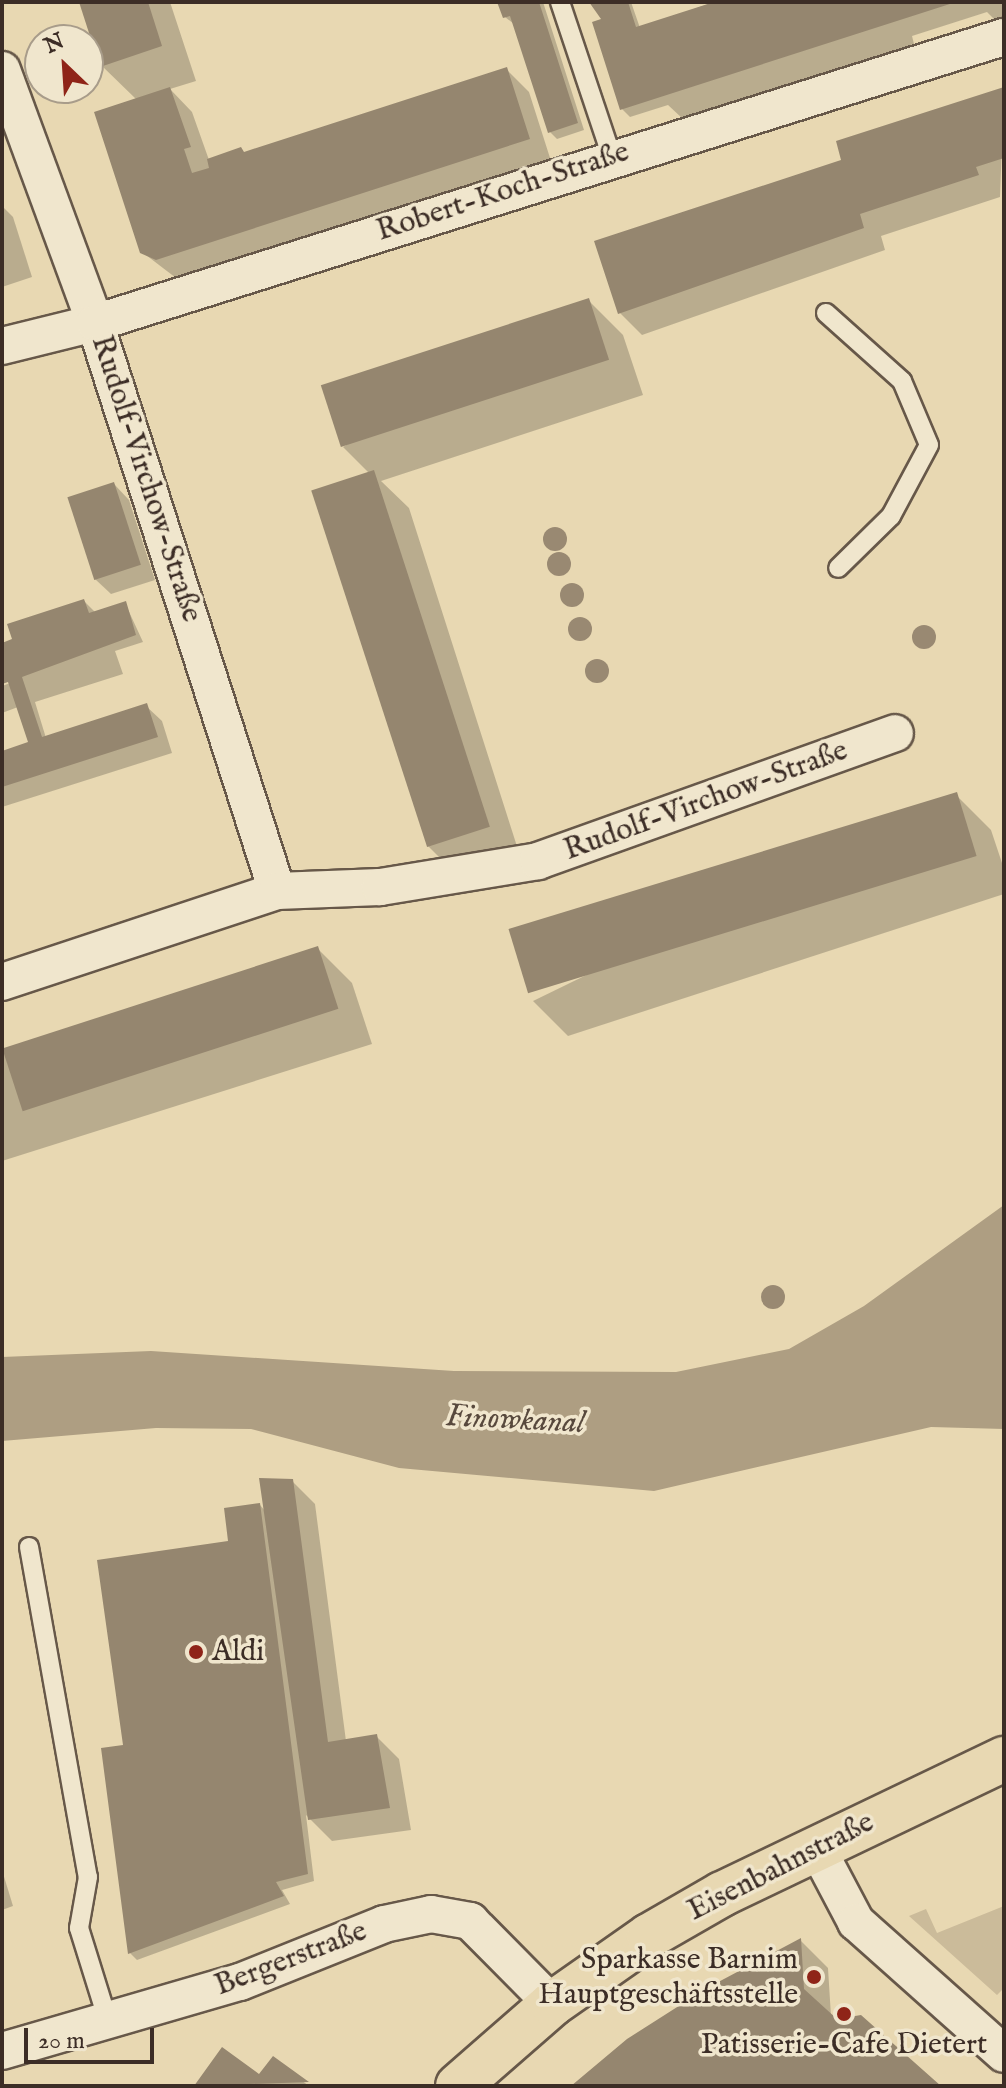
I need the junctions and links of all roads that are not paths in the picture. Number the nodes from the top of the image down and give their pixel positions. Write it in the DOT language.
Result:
graph roads {
  1 [pos="560,2"];
  2 [pos="1004,37"];
  3 [pos="4,86"];
  4 [pos="612,157"];
  5 [pos="826,313"];
  6 [pos="95,323"];
  7 [pos="2,346"];
  8 [pos="838,568"];
  9 [pos="895,733"];
  10 [pos="277,891"];
  11 [pos="2,982"];
  12 [pos="29,1547"];
  13 [pos="1004,1759"];
  14 [pos="817,1848"];
  15 [pos="552,2004"];
  16 [pos="108,2021"];
  17 [pos="2,2051"];
  18 [pos="1004,2054"];
  19 [pos="458,2086"];
  1 -- 4 [label="lane"];
  2 -- 4 [label="street, Robert-Koch-Straße"];
  3 -- 6 [label="street, Rudolf-Virchow-Straße"];
  4 -- 6 [label="street, Robert-Koch-Straße"];
  5 -- 8 [label="lane"];
  6 -- 7 [label="street, Robert-Koch-Straße"];
  6 -- 10 [label="street, Rudolf-Virchow-Straße"];
  9 -- 10 [label="street, Rudolf-Virchow-Straße"];
  10 -- 11 [label="street, Rudolf-Virchow-Straße"];
  12 -- 16 [label="lane"];
  13 -- 14 [label="main road, Eisenbahnstraße"];
  14 -- 15 [label="main road, Eisenbahnstraße"];
  14 -- 18 [label="street"];
  15 -- 16 [label="street, Bergerstraße"];
  15 -- 19 [label="main road, Eisenbahnstraße"];
  16 -- 17 [label="street, Bergerstraße"];
}
